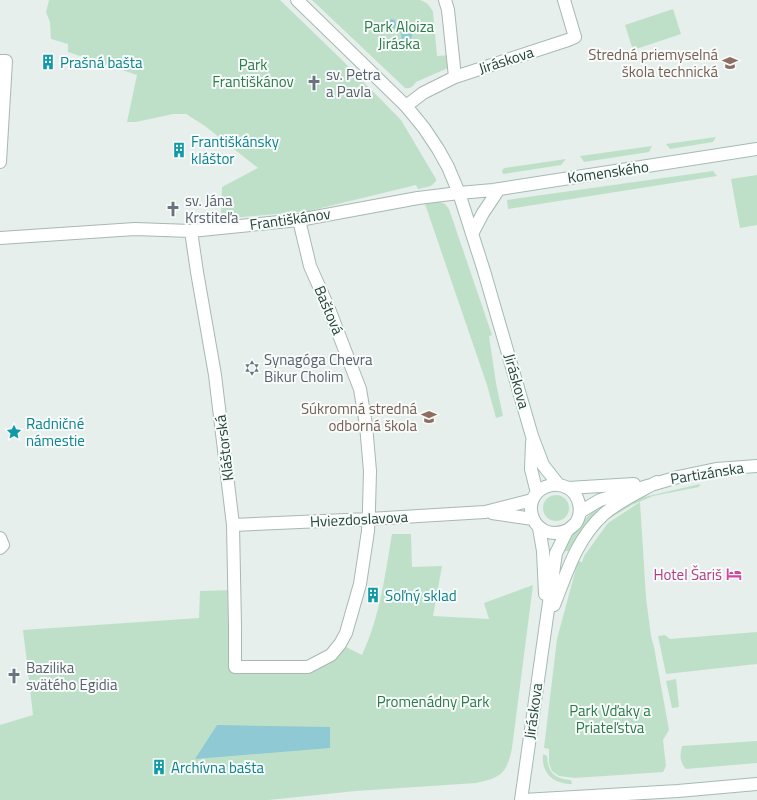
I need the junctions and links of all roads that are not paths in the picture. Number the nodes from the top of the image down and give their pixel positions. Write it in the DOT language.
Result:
graph roads {
  1 [pos="297,0"];
  2 [pos="445,0"];
  3 [pos="564,0"];
  4 [pos="3,61"];
  5 [pos="455,77"];
  6 [pos="406,106"];
  7 [pos="757,149"];
  8 [pos="0,162"];
  9 [pos="499,189"];
  10 [pos="459,193"];
  11 [pos="298,220"];
  12 [pos="191,231"];
  13 [pos="472,234"];
  14 [pos="0,238"];
  15 [pos="532,436"];
  16 [pos="757,466"];
  17 [pos="657,482"];
  18 [pos="563,486"];
  19 [pos="534,496"];
  20 [pos="484,512"];
  21 [pos="580,512"];
  22 [pos="369,519"];
  23 [pos="536,523"];
  24 [pos="233,525"];
  25 [pos="568,530"];
  26 [pos="0,538"];
  27 [pos="0,548"];
  28 [pos="547,623"];
  29 [pos="235,667"];
  30 [pos="757,784"];
  31 [pos="678,795"];
  32 [pos="522,800"];
  1 -- 6 [label="street, Jiráskova"];
  2 -- 5 [label="street"];
  3 -- 5 [label="street, Jiráskova"];
  4 -- 8 [label="street"];
  5 -- 6 [label="street, Jiráskova"];
  6 -- 10 [label="street, Jiráskova"];
  7 -- 9 [label="street, Komenského"];
  9 -- 10 [label="street, Komenského"];
  9 -- 13 [label="street"];
  10 -- 11 [label="street, Františkánov"];
  10 -- 13 [label="street, Jiráskova"];
  11 -- 12 [label="street, Františkánov"];
  11 -- 22 [label="street, Baštová"];
  12 -- 14 [label="street, Františkánov"];
  12 -- 24 [label="street, Kláštorská"];
  13 -- 15 [label="street, Jiráskova"];
  15 -- 18 [label="street, Jiráskova"];
  15 -- 19 [label="street, Jiráskova"];
  16 -- 17 [label="street, Partizánska"];
  17 -- 18 [label="street, Partizánska"];
  17 -- 21 [label="street, Partizánska"];
  17 -- 28 [label="street, Jiráskova"];
  18 -- 19 [label="street"];
  18 -- 21 [label="street"];
  19 -- 20 [label="street, Hviezdoslavova"];
  19 -- 23 [label="street"];
  20 -- 22 [label="street, Hviezdoslavova"];
  20 -- 23 [label="street, Hviezdoslavova"];
  21 -- 25 [label="street"];
  22 -- 24 [label="street, Hviezdoslavova"];
  22 -- 29 [label="street, Baštová"];
  23 -- 25 [label="street"];
  23 -- 28 [label="street, Jiráskova"];
  24 -- 29 [label="street, Kláštorská"];
  25 -- 28 [label="street, Jiráskova"];
  26 -- 27 [label="street"];
  28 -- 32 [label="street, Jiráskova"];
  30 -- 31 [label="street"];
  31 -- 32 [label="street"];
}
